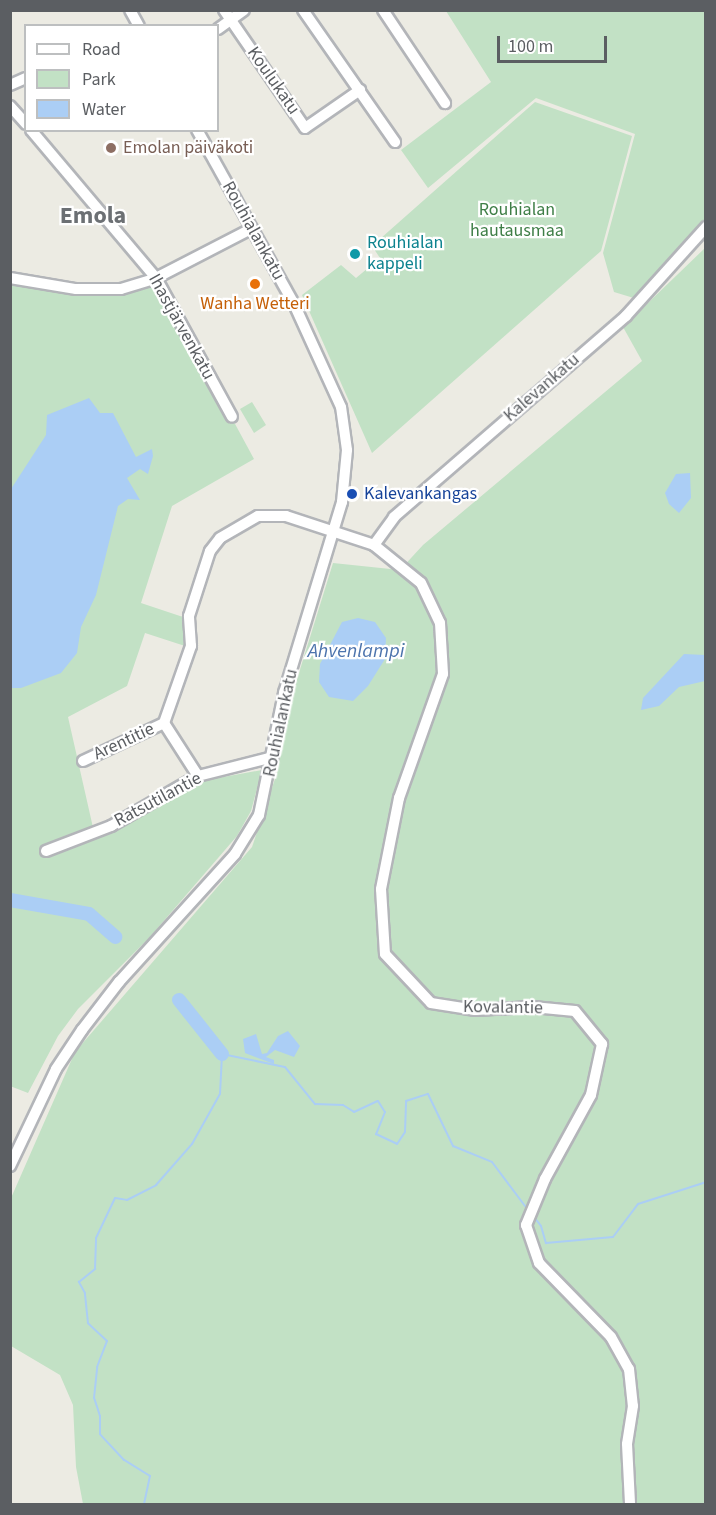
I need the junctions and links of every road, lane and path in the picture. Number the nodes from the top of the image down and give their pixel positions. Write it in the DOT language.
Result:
graph roads {
  1 [pos="244,10"];
  2 [pos="303,10"];
  3 [pos="383,10"];
  4 [pos="228,15"];
  5 [pos="219,28"];
  6 [pos="24,79"];
  7 [pos="10,86"];
  8 [pos="360,90"];
  9 [pos="445,103"];
  10 [pos="10,106"];
  11 [pos="24,122"];
  12 [pos="33,132"];
  13 [pos="198,132"];
  14 [pos="395,142"];
  15 [pos="705,227"];
  16 [pos="251,229"];
  17 [pos="10,278"];
  18 [pos="156,278"];
  19 [pos="232,417"];
  20 [pos="334,531"];
  21 [pos="374,545"];
  22 [pos="164,723"];
  23 [pos="273,757"];
  24 [pos="83,760"];
  25 [pos="198,776"];
  26 [pos="46,851"];
  27 [pos="10,1166"];
  28 [pos="630,1504"];
  1 -- 4 [label="street"];
  2 -- 8 [label="street"];
  3 -- 9 [label="street"];
  4 -- 5 [label="street"];
  4 -- 8 [label="street, Koulukatu"];
  6 -- 7 [label="street"];
  8 -- 14 [label="street"];
  10 -- 11 [label="street"];
  12 -- 18 [label="street, Ihastjärvenkatu"];
  13 -- 16 [label="street, Rouhialankatu"];
  15 -- 21 [label="street, Kalevankatu"];
  16 -- 18 [label="street"];
  16 -- 20 [label="street, Rouhialankatu"];
  17 -- 18 [label="street"];
  18 -- 19 [label="street, Ihastjärvenkatu"];
  20 -- 21 [label="street, Kovalantie"];
  20 -- 22 [label="street, Kovalantie"];
  20 -- 23 [label="street, Rouhialankatu"];
  21 -- 28 [label="street, Kovalantie"];
  22 -- 24 [label="street, Arentitie"];
  22 -- 25 [label="street"];
  23 -- 25 [label="street, Ratsutilantie"];
  23 -- 27 [label="street, Rouhialankatu"];
  25 -- 26 [label="street, Ratsutilantie"];
}
